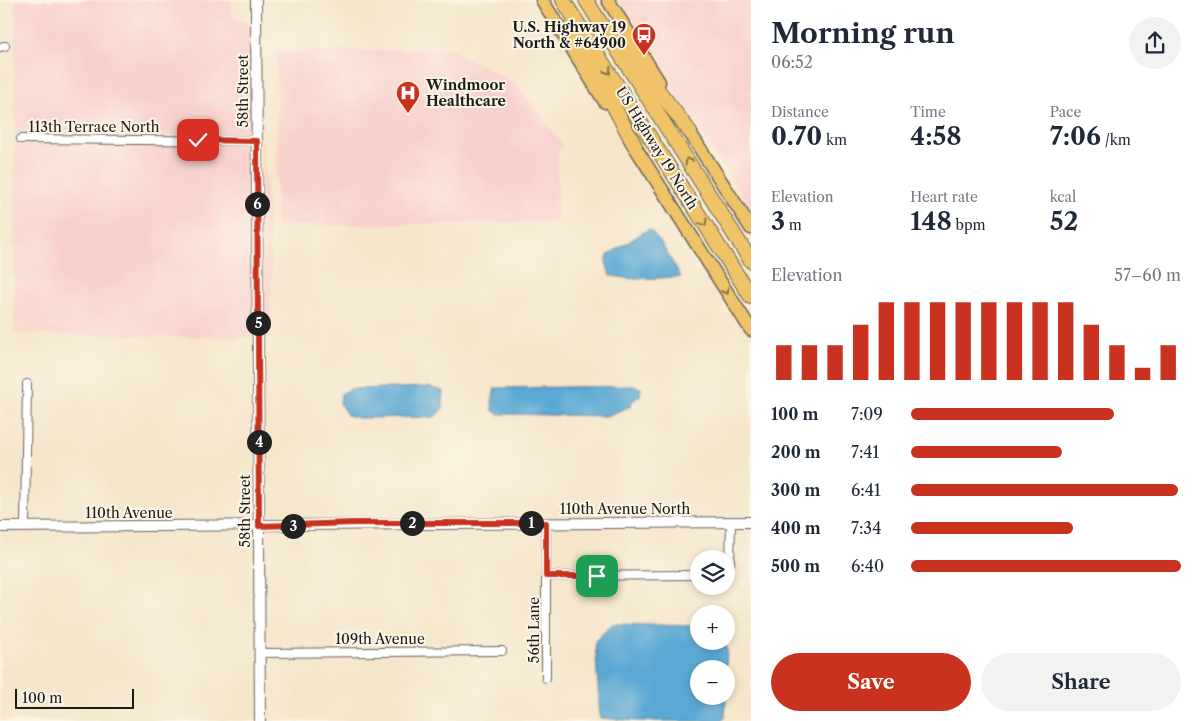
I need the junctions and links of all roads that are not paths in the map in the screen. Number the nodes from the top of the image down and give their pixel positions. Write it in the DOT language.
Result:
graph roads {
  1 [pos="256,0"];
  2 [pos="542,0"];
  3 [pos="557,0"];
  4 [pos="563,0"];
  5 [pos="588,0"];
  6 [pos="608,0"];
  7 [pos="690,132"];
  8 [pos="21,139"];
  9 [pos="257,141"];
  10 [pos="635,146"];
  11 [pos="751,228"];
  12 [pos="751,261"];
  13 [pos="751,297"];
  14 [pos="751,330"];
  15 [pos="27,384"];
  16 [pos="731,522"];
  17 [pos="751,522"];
  18 [pos="546,523"];
  19 [pos="25,526"];
  20 [pos="259,526"];
  21 [pos="0,527"];
  22 [pos="730,550"];
  23 [pos="690,575"];
  24 [pos="546,576"];
  25 [pos="502,651"];
  26 [pos="259,653"];
  27 [pos="546,678"];
  28 [pos="260,721"];
  1 -- 9 [label="street, 58th Street"];
  2 -- 10 [label="main road"];
  3 -- 10 [label="highway"];
  4 -- 13 [label="highway, US Highway 19 North, one-way"];
  5 -- 7 [label="highway"];
  12 -- 5 [label="highway, US Highway 19 North, one-way"];
  6 -- 7 [label="main road"];
  7 -- 11 [label="main road"];
  8 -- 9 [label="street, 113th Terrace North"];
  9 -- 20 [label="street, 58th Street"];
  10 -- 14 [label="main road, one-way"];
  15 -- 19 [label="street"];
  16 -- 17 [label="street, 110th Avenue North"];
  16 -- 18 [label="street, 110th Avenue North"];
  16 -- 22 [label="street"];
  18 -- 20 [label="street, 110th Avenue North"];
  18 -- 24 [label="street, 56th Lane"];
  19 -- 20 [label="street, 110th Avenue"];
  19 -- 21 [label="street, 110th Avenue"];
  20 -- 26 [label="street, 58th Street"];
  23 -- 24 [label="street"];
  24 -- 27 [label="street, 56th Lane"];
  25 -- 26 [label="street, 109th Avenue"];
  26 -- 28 [label="street, 58th Street"];
}
